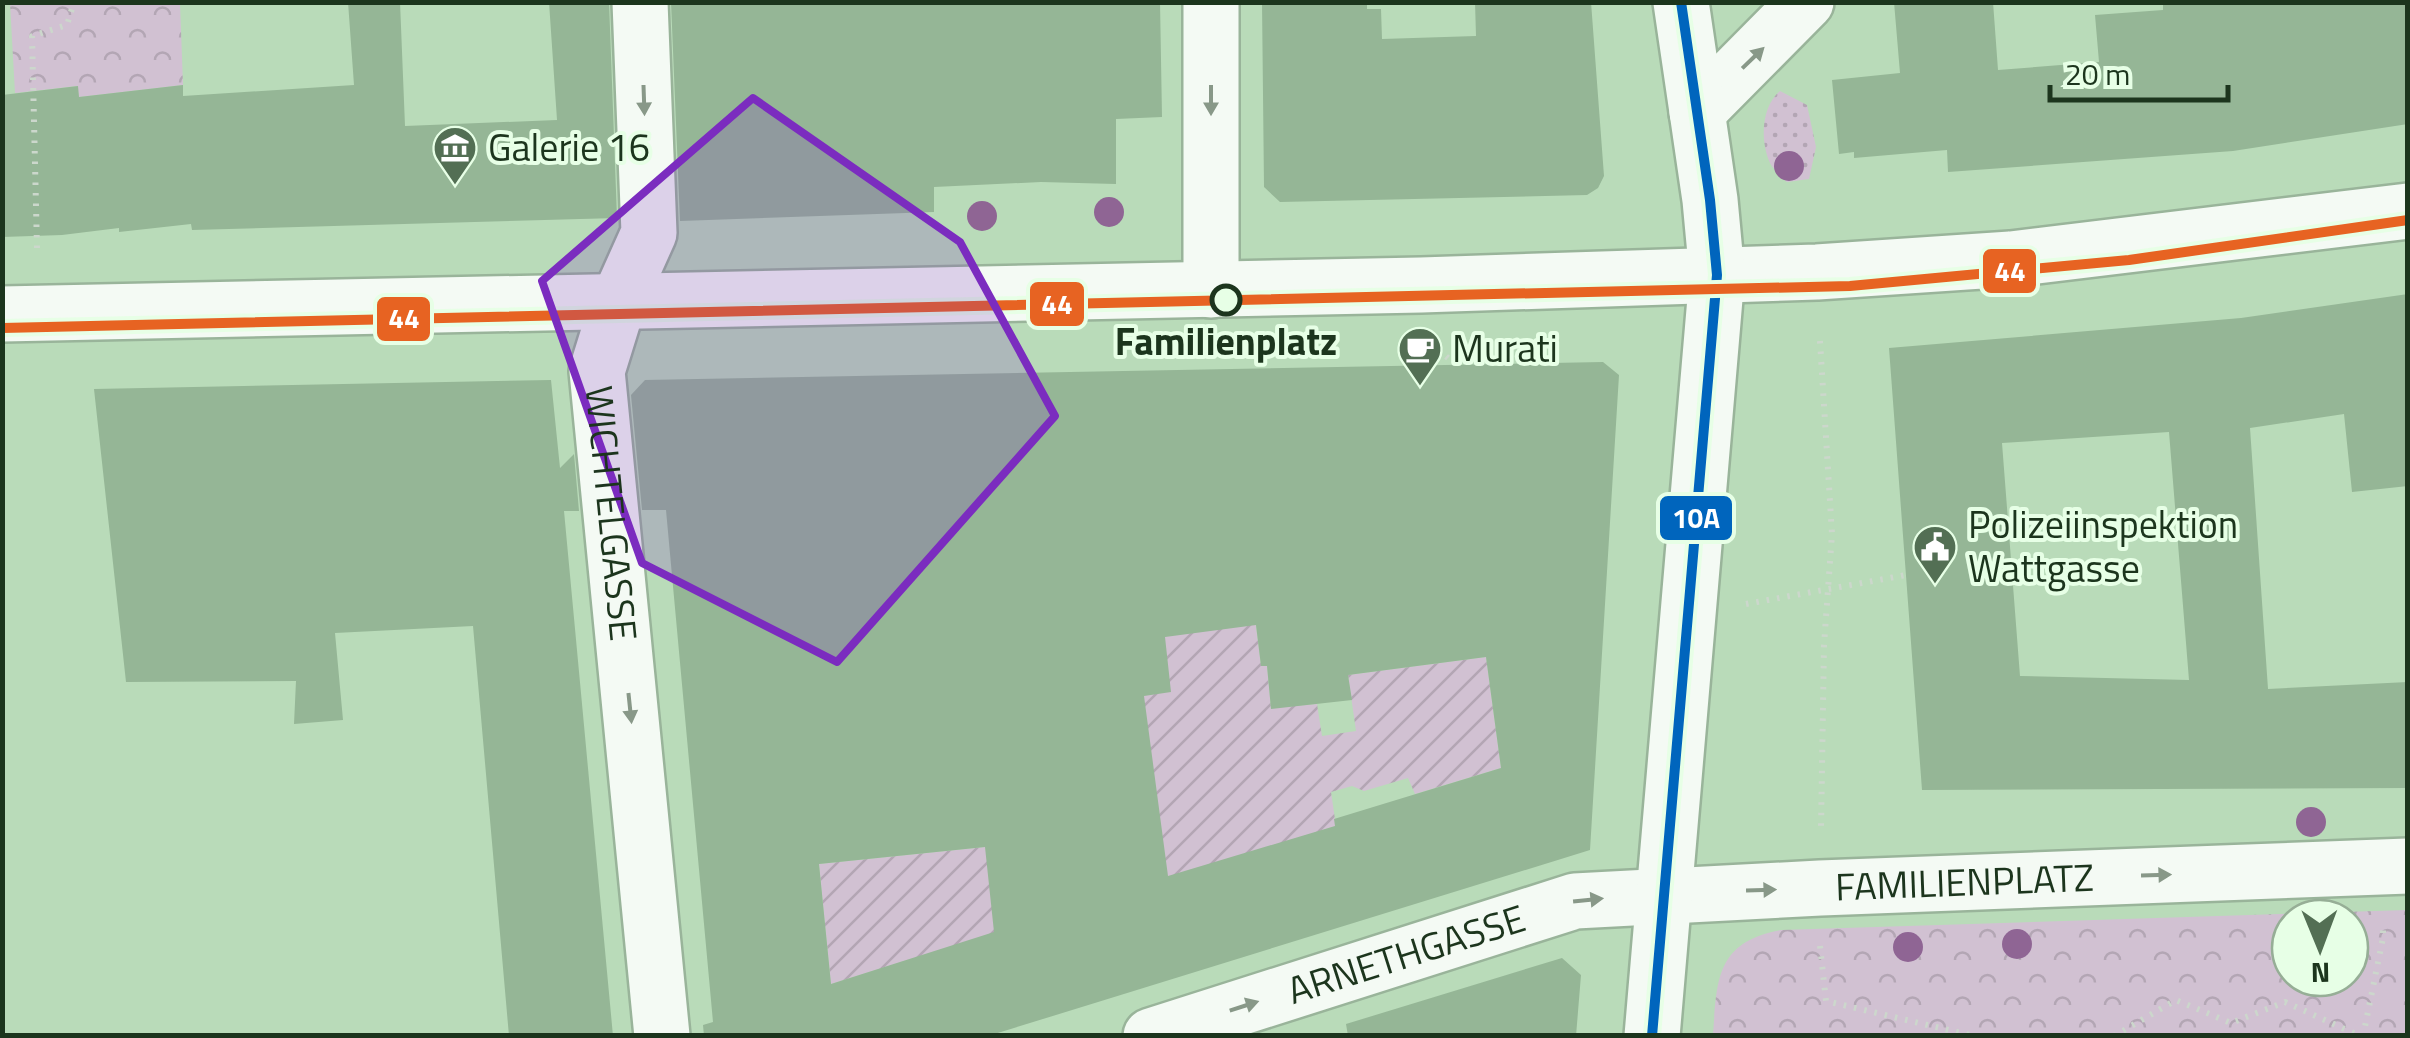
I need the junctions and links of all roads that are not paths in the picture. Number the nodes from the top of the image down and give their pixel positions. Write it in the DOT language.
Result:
graph roads {
  1 [pos="640,2"];
  2 [pos="1211,2"];
  3 [pos="1681,2"];
  4 [pos="1806,2"];
  5 [pos="1697,112"];
  6 [pos="2408,210"];
  7 [pos="1717,275"];
  8 [pos="1211,290"];
  9 [pos="620,300"];
  10 [pos="2,314"];
  11 [pos="2396,866"];
  12 [pos="1664,894"];
  13 [pos="662,1036"];
  14 [pos="1151,1036"];
  15 [pos="1652,1036"];
  1 -- 9 [label="street, WICHTELGASSE, one-way"];
  2 -- 8 [label="street, one-way"];
  3 -- 5 [label="street"];
  5 -- 4 [label="street, one-way"];
  5 -- 7 [label="street"];
  6 -- 7 [label="street"];
  7 -- 8 [label="street"];
  7 -- 12 [label="street"];
  8 -- 9 [label="street"];
  9 -- 10 [label="street"];
  9 -- 13 [label="street, WICHTELGASSE, one-way"];
  12 -- 11 [label="street, FAMILIENPLATZ, one-way"];
  14 -- 12 [label="street, ARNETHGASSE, one-way"];
  12 -- 15 [label="street"];
}
